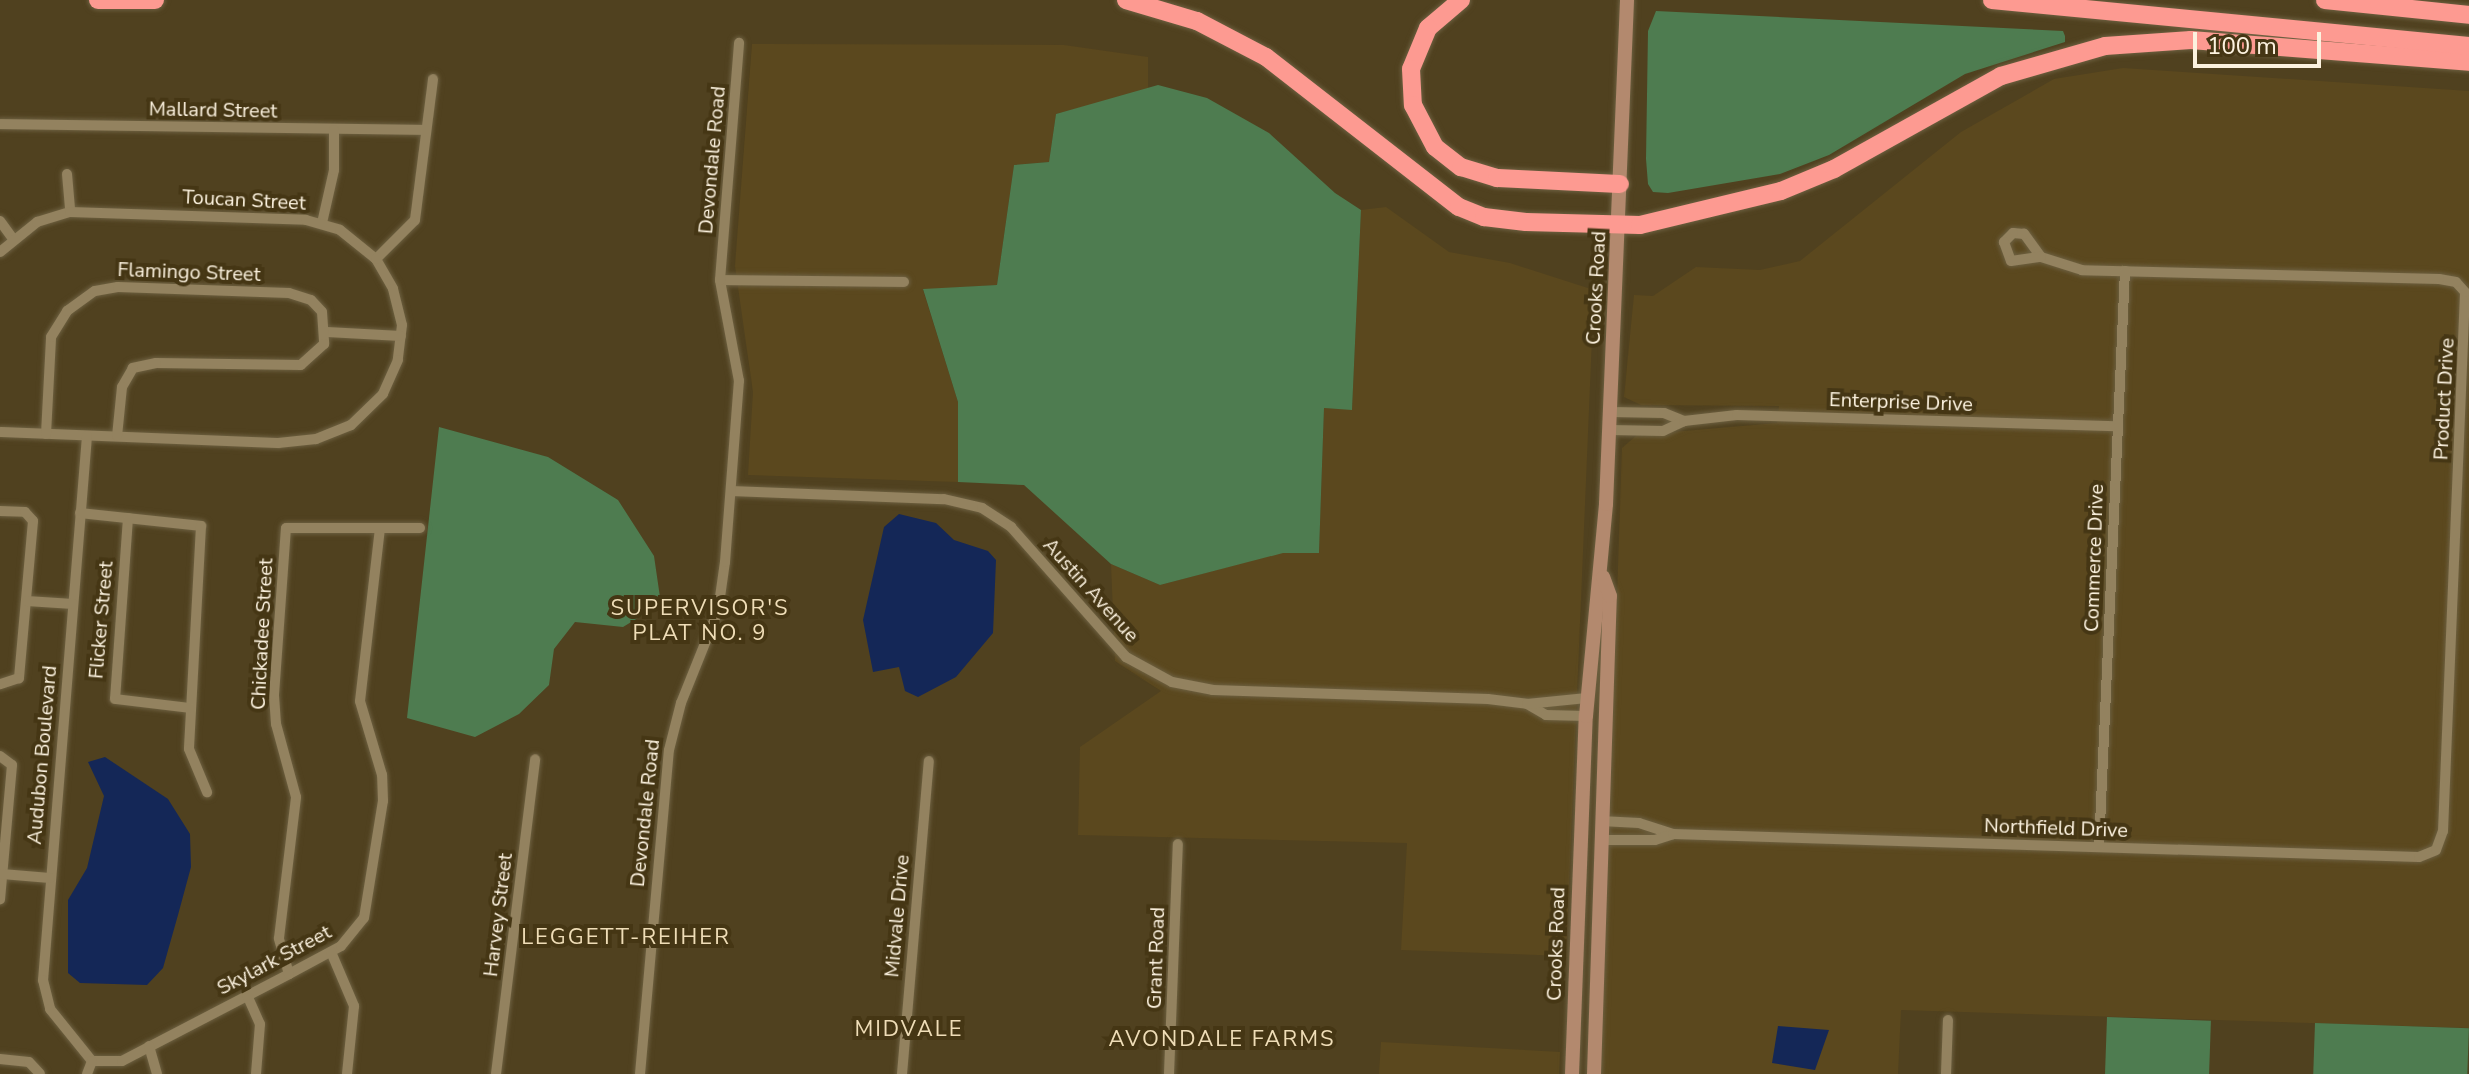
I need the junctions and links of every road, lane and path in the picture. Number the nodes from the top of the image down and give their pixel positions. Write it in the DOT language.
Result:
graph roads {
  1 [pos="98,0"];
  2 [pos="155,0"];
  3 [pos="1126,0"];
  4 [pos="1461,0"];
  5 [pos="1992,0"];
  6 [pos="2325,0"];
  7 [pos="2362,0"];
  8 [pos="1626,5"];
  9 [pos="2407,8"];
  10 [pos="2469,15"];
  11 [pos="739,43"];
  12 [pos="2469,46"];
  13 [pos="2469,62"];
  14 [pos="433,79"];
  15 [pos="0,124"];
  16 [pos="334,130"];
  17 [pos="426,130"];
  18 [pos="67,174"];
  19 [pos="1620,184"];
  20 [pos="70,212"];
  21 [pos="0,221"];
  22 [pos="322,223"];
  23 [pos="1619,225"];
  24 [pos="13,239"];
  25 [pos="0,252"];
  26 [pos="2041,257"];
  27 [pos="376,259"];
  28 [pos="2125,271"];
  29 [pos="720,280"];
  30 [pos="904,282"];
  31 [pos="327,332"];
  32 [pos="401,336"];
  33 [pos="1611,412"];
  34 [pos="1684,421"];
  35 [pos="2117,426"];
  36 [pos="1610,430"];
  37 [pos="0,432"];
  38 [pos="46,434"];
  39 [pos="87,436"];
  40 [pos="117,436"];
  41 [pos="731,491"];
  42 [pos="0,511"];
  43 [pos="80,513"];
  44 [pos="128,518"];
  45 [pos="420,528"];
  46 [pos="380,529"];
  47 [pos="1603,577"];
  48 [pos="27,601"];
  49 [pos="73,604"];
  50 [pos="0,684"];
  51 [pos="1587,698"];
  52 [pos="1527,704"];
  53 [pos="190,708"];
  54 [pos="1586,716"];
  55 [pos="1605,720"];
  56 [pos="0,756"];
  57 [pos="535,759"];
  58 [pos="929,761"];
  59 [pos="207,792"];
  60 [pos="1581,819"];
  61 [pos="1601,821"];
  62 [pos="1673,834"];
  63 [pos="1601,840"];
  64 [pos="1178,844"];
  65 [pos="2099,847"];
  66 [pos="2436,850"];
  67 [pos="2,874"];
  68 [pos="50,878"];
  69 [pos="0,899"];
  70 [pos="1577,899"];
  71 [pos="1598,914"];
  72 [pos="331,952"];
  73 [pos="289,974"];
  74 [pos="247,995"];
  75 [pos="1948,1020"];
  76 [pos="149,1046"];
  77 [pos="0,1059"];
  78 [pos="99,1066"];
  79 [pos="40,1074"];
  80 [pos="87,1074"];
  81 [pos="157,1074"];
  82 [pos="256,1074"];
  83 [pos="347,1074"];
  84 [pos="496,1074"];
  85 [pos="640,1074"];
  86 [pos="902,1074"];
  87 [pos="1169,1074"];
  88 [pos="1572,1074"];
  89 [pos="1594,1074"];
  90 [pos="1946,1074"];
  1 -- 2 [label="highway"];
  3 -- 23 [label="highway"];
  4 -- 19 [label="highway"];
  5 -- 12 [label="highway"];
  6 -- 9 [label="highway"];
  7 -- 9 [label="highway"];
  8 -- 19 [label="main road, Crooks Road"];
  9 -- 10 [label="highway"];
  11 -- 29 [label="street, Devondale Road"];
  13 -- 23 [label="highway"];
  14 -- 17 [label="street"];
  15 -- 16 [label="street, Mallard Street"];
  16 -- 17 [label="street, Mallard Street"];
  16 -- 22 [label="street"];
  17 -- 27 [label="street"];
  18 -- 20 [label="street"];
  19 -- 23 [label="main road, Crooks Road"];
  20 -- 22 [label="street, Toucan Street"];
  20 -- 24 [label="street, Toucan Street"];
  21 -- 24 [label="street"];
  22 -- 27 [label="street, Toucan Street"];
  23 -- 33 [label="main road, Crooks Road"];
  24 -- 25 [label="street, Toucan Street"];
  26 -- 28 [label="street"];
  27 -- 32 [label="street, Toucan Street"];
  28 -- 35 [label="street, Commerce Drive"];
  28 -- 66 [label="street, Product Drive"];
  29 -- 30 [label="street"];
  29 -- 41 [label="street, Devondale Road"];
  31 -- 32 [label="street"];
  31 -- 38 [label="street, Flamingo Street"];
  31 -- 40 [label="street"];
  32 -- 40 [label="street, Toucan Street"];
  33 -- 34 [label="street, Enterprise Drive"];
  33 -- 36 [label="main road, Crooks Road"];
  34 -- 35 [label="street, Enterprise Drive"];
  34 -- 36 [label="street, Enterprise Drive"];
  35 -- 65 [label="street, Commerce Drive"];
  36 -- 47 [label="main road, Crooks Road"];
  37 -- 38 [label="street, Toucan Street"];
  38 -- 39 [label="street, Toucan Street"];
  39 -- 40 [label="street, Toucan Street"];
  39 -- 43 [label="street, Audubon Boulevard"];
  41 -- 52 [label="street, Austin Avenue"];
  41 -- 85 [label="street, Devondale Road"];
  42 -- 48 [label="street"];
  43 -- 44 [label="street"];
  43 -- 49 [label="street, Audubon Boulevard"];
  44 -- 53 [label="street"];
  44 -- 53 [label="street, Flicker Street"];
  45 -- 46 [label="street"];
  46 -- 72 [label="street, Skylark Street"];
  46 -- 73 [label="street, Chickadee Street"];
  47 -- 51 [label="main road, Crooks Road"];
  47 -- 55 [label="main road, Crooks Road"];
  48 -- 49 [label="street"];
  48 -- 50 [label="street"];
  49 -- 68 [label="street, Audubon Boulevard"];
  51 -- 52 [label="street, Austin Avenue"];
  51 -- 54 [label="main road, Crooks Road"];
  51 -- 55 [label="main road"];
  52 -- 54 [label="street, Austin Avenue"];
  53 -- 59 [label="street"];
  54 -- 60 [label="main road, Crooks Road"];
  55 -- 61 [label="main road, Crooks Road"];
  56 -- 67 [label="street"];
  57 -- 84 [label="street, Harvey Street"];
  58 -- 86 [label="street, Midvale Drive"];
  60 -- 63 [label="main road"];
  60 -- 70 [label="main road, Crooks Road"];
  61 -- 62 [label="street, Northfield Drive"];
  61 -- 63 [label="main road, Crooks Road"];
  62 -- 63 [label="street, Northfield Drive"];
  62 -- 65 [label="street, Northfield Drive"];
  63 -- 71 [label="main road, Crooks Road"];
  64 -- 87 [label="street, Grant Road"];
  65 -- 66 [label="street, Northfield Drive"];
  67 -- 68 [label="street"];
  67 -- 69 [label="street"];
  68 -- 78 [label="street, Audubon Boulevard"];
  70 -- 71 [label="main road"];
  70 -- 88 [label="main road, Crooks Road"];
  71 -- 89 [label="main road, Crooks Road"];
  72 -- 73 [label="street, Skylark Street"];
  72 -- 83 [label="street"];
  73 -- 74 [label="street, Skylark Street"];
  74 -- 76 [label="street, Skylark Street"];
  74 -- 82 [label="street"];
  75 -- 90 [label="street"];
  76 -- 78 [label="street, Skylark Street"];
  76 -- 81 [label="street"];
  77 -- 79 [label="street"];
  78 -- 80 [label="street"];
}
